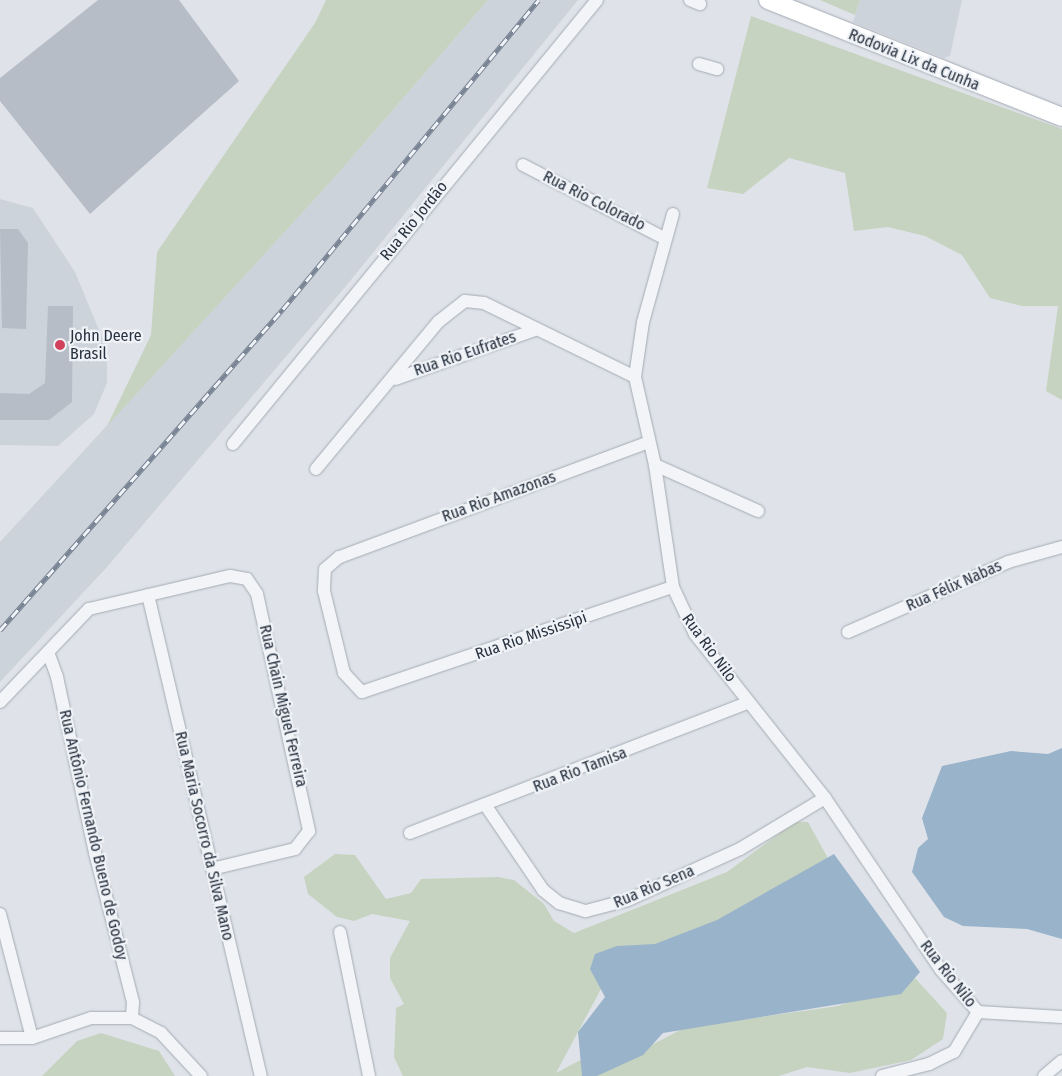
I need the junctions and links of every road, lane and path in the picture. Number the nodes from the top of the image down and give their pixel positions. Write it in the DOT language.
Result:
graph roads {
  1 [pos="597,0"];
  2 [pos="768,0"];
  3 [pos="699,64"];
  4 [pos="717,69"];
  5 [pos="1062,117"];
  6 [pos="523,165"];
  7 [pos="673,214"];
  8 [pos="664,238"];
  9 [pos="535,330"];
  10 [pos="635,377"];
  11 [pos="395,379"];
  12 [pos="649,442"];
  13 [pos="233,444"];
  14 [pos="654,465"];
  15 [pos="316,469"];
  16 [pos="758,511"];
  17 [pos="1062,547"];
  18 [pos="673,587"];
  19 [pos="148,595"];
  20 [pos="848,632"];
  21 [pos="48,652"];
  22 [pos="390,686"];
  23 [pos="0,702"];
  24 [pos="749,702"];
  25 [pos="826,798"];
  26 [pos="486,806"];
  27 [pos="410,833"];
  28 [pos="212,869"];
  29 [pos="0,914"];
  30 [pos="340,932"];
  31 [pos="978,1012"];
  32 [pos="132,1018"];
  33 [pos="1062,1018"];
  34 [pos="0,1038"];
  35 [pos="32,1038"];
  36 [pos="1062,1061"];
  37 [pos="201,1076"];
  38 [pos="261,1076"];
  39 [pos="369,1076"];
  40 [pos="882,1076"];
  41 [pos="1044,1076"];
  1 -- 13 [label="street, Rua Rio Jordão"];
  2 -- 5 [label="main road, Rodovia Lix da Cunha"];
  3 -- 4 [label="street"];
  6 -- 8 [label="street, Rua Rio Colorado"];
  7 -- 8 [label="street, Rua Rio Nilo"];
  8 -- 10 [label="street, Rua Rio Nilo"];
  9 -- 10 [label="street, Rua Rio Eufrates"];
  9 -- 11 [label="street, Rua Rio Eufrates"];
  9 -- 11 [label="street, Rua Rio Eufrates"];
  10 -- 12 [label="street, Rua Rio Nilo"];
  11 -- 15 [label="street, Rua Rio Eufrates"];
  12 -- 14 [label="street, Rua Rio Nilo"];
  12 -- 22 [label="street, Rua Rio Amazonas"];
  14 -- 16 [label="street"];
  14 -- 18 [label="street, Rua Rio Nilo"];
  17 -- 20 [label="street, Rua Félix Nabas"];
  18 -- 22 [label="street, Rua Rio Mississipi"];
  18 -- 24 [label="street, Rua Rio Nilo"];
  19 -- 21 [label="street"];
  19 -- 28 [label="street, Rua Maria Socorro da Silva Mano"];
  19 -- 28 [label="street, Rua Chain Miguel Ferreira"];
  21 -- 23 [label="street"];
  21 -- 32 [label="street, Rua Antônio Fernando Bueno de Godoy"];
  24 -- 25 [label="street, Rua Rio Nilo"];
  24 -- 26 [label="street, Rua Rio Tamisa"];
  25 -- 26 [label="street, Rua Rio Sena"];
  25 -- 31 [label="street, Rua Rio Nilo"];
  26 -- 27 [label="street, Rua Rio Tamisa"];
  28 -- 38 [label="street, Rua Maria Socorro da Silva Mano"];
  29 -- 35 [label="street"];
  30 -- 39 [label="street"];
  31 -- 33 [label="street"];
  31 -- 40 [label="street"];
  32 -- 35 [label="street"];
  32 -- 37 [label="street"];
  34 -- 35 [label="street"];
  36 -- 41 [label="street"];
}
